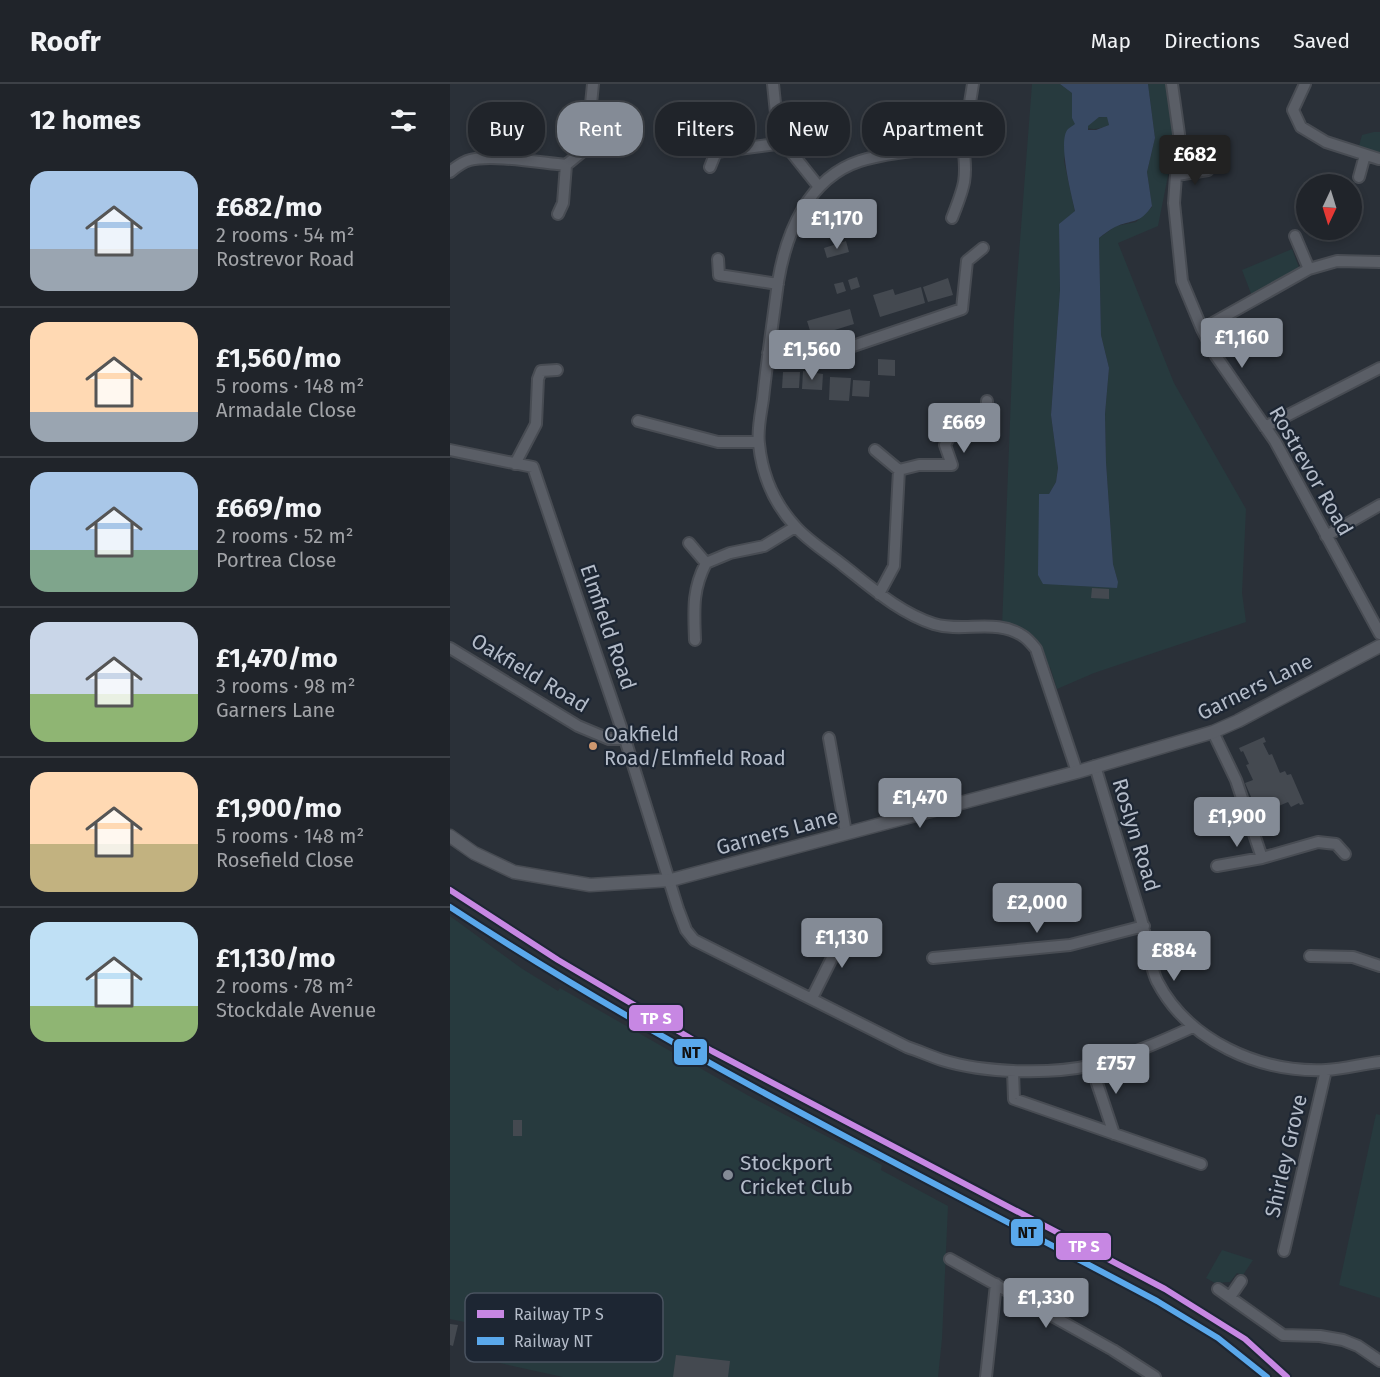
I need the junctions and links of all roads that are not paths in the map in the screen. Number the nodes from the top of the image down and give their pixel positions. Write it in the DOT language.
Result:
graph roads {
  1 [pos="593,84"];
  2 [pos="773,84"];
  3 [pos="973,84"];
  4 [pos="1172,84"];
  5 [pos="1305,84"];
  6 [pos="775,102"];
  7 [pos="970,102"];
  8 [pos="1365,154"];
  9 [pos="714,156"];
  10 [pos="794,156"];
  11 [pos="882,156"];
  12 [pos="964,156"];
  13 [pos="1379,159"];
  14 [pos="567,165"];
  15 [pos="710,167"];
  16 [pos="1208,170"];
  17 [pos="450,172"];
  18 [pos="1360,174"];
  19 [pos="1177,175"];
  20 [pos="819,187"];
  21 [pos="558,214"];
  22 [pos="952,218"];
  23 [pos="1295,236"];
  24 [pos="983,248"];
  25 [pos="718,259"];
  26 [pos="1380,262"];
  27 [pos="1309,269"];
  28 [pos="778,284"];
  29 [pos="1202,329"];
  30 [pos="768,353"];
  31 [pos="1380,368"];
  32 [pos="557,370"];
  33 [pos="987,401"];
  34 [pos="638,421"];
  35 [pos="1265,427"];
  36 [pos="758,442"];
  37 [pos="450,450"];
  38 [pos="874,450"];
  39 [pos="515,464"];
  40 [pos="899,470"];
  41 [pos="1380,505"];
  42 [pos="795,527"];
  43 [pos="1326,536"];
  44 [pos="689,543"];
  45 [pos="706,563"];
  46 [pos="879,594"];
  47 [pos="1380,634"];
  48 [pos="695,640"];
  49 [pos="1380,646"];
  50 [pos="450,648"];
  51 [pos="1213,732"];
  52 [pos="829,738"];
  53 [pos="625,739"];
  54 [pos="1095,766"];
  55 [pos="1077,772"];
  56 [pos="846,833"];
  57 [pos="450,836"];
  58 [pos="1345,854"];
  59 [pos="1262,858"];
  60 [pos="1217,866"];
  61 [pos="671,880"];
  62 [pos="1144,926"];
  63 [pos="847,928"];
  64 [pos="1310,956"];
  65 [pos="933,958"];
  66 [pos="1380,966"];
  67 [pos="812,998"];
  68 [pos="1193,1027"];
  69 [pos="1380,1062"];
  70 [pos="1092,1065"];
  71 [pos="1326,1070"];
  72 [pos="1013,1071"];
  73 [pos="1114,1134"];
  74 [pos="1201,1164"];
  75 [pos="1284,1251"];
  76 [pos="951,1259"];
  77 [pos="1241,1281"];
  78 [pos="996,1284"];
  79 [pos="1218,1289"];
  80 [pos="1230,1297"];
  81 [pos="1380,1361"];
  82 [pos="986,1377"];
  83 [pos="1155,1377"];
  1 -- 14 [label="street"];
  2 -- 6 [label="street"];
  3 -- 7 [label="street"];
  4 -- 19 [label="street, Rostrevor Road"];
  5 -- 8 [label="street"];
  8 -- 13 [label="street"];
  8 -- 18 [label="street"];
  9 -- 15 [label="street"];
  10 -- 20 [label="street"];
  11 -- 20 [label="street"];
  12 -- 22 [label="street"];
  14 -- 17 [label="street"];
  14 -- 21 [label="street"];
  16 -- 19 [label="street"];
  19 -- 29 [label="street, Rostrevor Road"];
  20 -- 28 [label="street"];
  23 -- 27 [label="street"];
  24 -- 30 [label="street"];
  25 -- 28 [label="street"];
  26 -- 27 [label="street"];
  27 -- 29 [label="street"];
  28 -- 30 [label="street"];
  29 -- 35 [label="street, Rostrevor Road"];
  30 -- 36 [label="street"];
  31 -- 35 [label="street"];
  32 -- 39 [label="street"];
  33 -- 40 [label="street"];
  34 -- 36 [label="street"];
  35 -- 43 [label="street, Rostrevor Road"];
  36 -- 42 [label="street"];
  37 -- 39 [label="street, Elmfield Road"];
  38 -- 40 [label="street"];
  39 -- 53 [label="street, Elmfield Road"];
  40 -- 46 [label="street"];
  41 -- 43 [label="street"];
  42 -- 45 [label="street"];
  42 -- 46 [label="street"];
  43 -- 47 [label="street, Rostrevor Road"];
  44 -- 45 [label="street"];
  45 -- 48 [label="street"];
  46 -- 55 [label="street"];
  49 -- 51 [label="street, Garners Lane"];
  50 -- 53 [label="street, Oakfield Road"];
  51 -- 54 [label="street, Garners Lane"];
  51 -- 59 [label="street"];
  52 -- 56 [label="street"];
  53 -- 61 [label="street, Elmfield Road"];
  54 -- 55 [label="street, Garners Lane"];
  54 -- 62 [label="street, Roslyn Road"];
  55 -- 56 [label="street, Garners Lane"];
  56 -- 61 [label="street, Garners Lane"];
  57 -- 61 [label="street, Garners Lane"];
  58 -- 59 [label="street"];
  59 -- 60 [label="street"];
  61 -- 67 [label="street, Elmfield Road"];
  62 -- 65 [label="street"];
  62 -- 68 [label="street, Roslyn Road"];
  63 -- 67 [label="street"];
  64 -- 66 [label="street"];
  67 -- 72 [label="street, Elmfield Road"];
  68 -- 70 [label="street, Elmfield Road"];
  68 -- 71 [label="street, Roslyn Road"];
  69 -- 71 [label="street, Roslyn Road"];
  70 -- 72 [label="street, Elmfield Road"];
  70 -- 73 [label="street"];
  71 -- 75 [label="street, Shirley Grove"];
  72 -- 73 [label="street"];
  73 -- 74 [label="street"];
  76 -- 78 [label="street"];
  77 -- 80 [label="street"];
  78 -- 82 [label="street"];
  78 -- 83 [label="street"];
  79 -- 80 [label="street"];
  80 -- 81 [label="street"];
}
